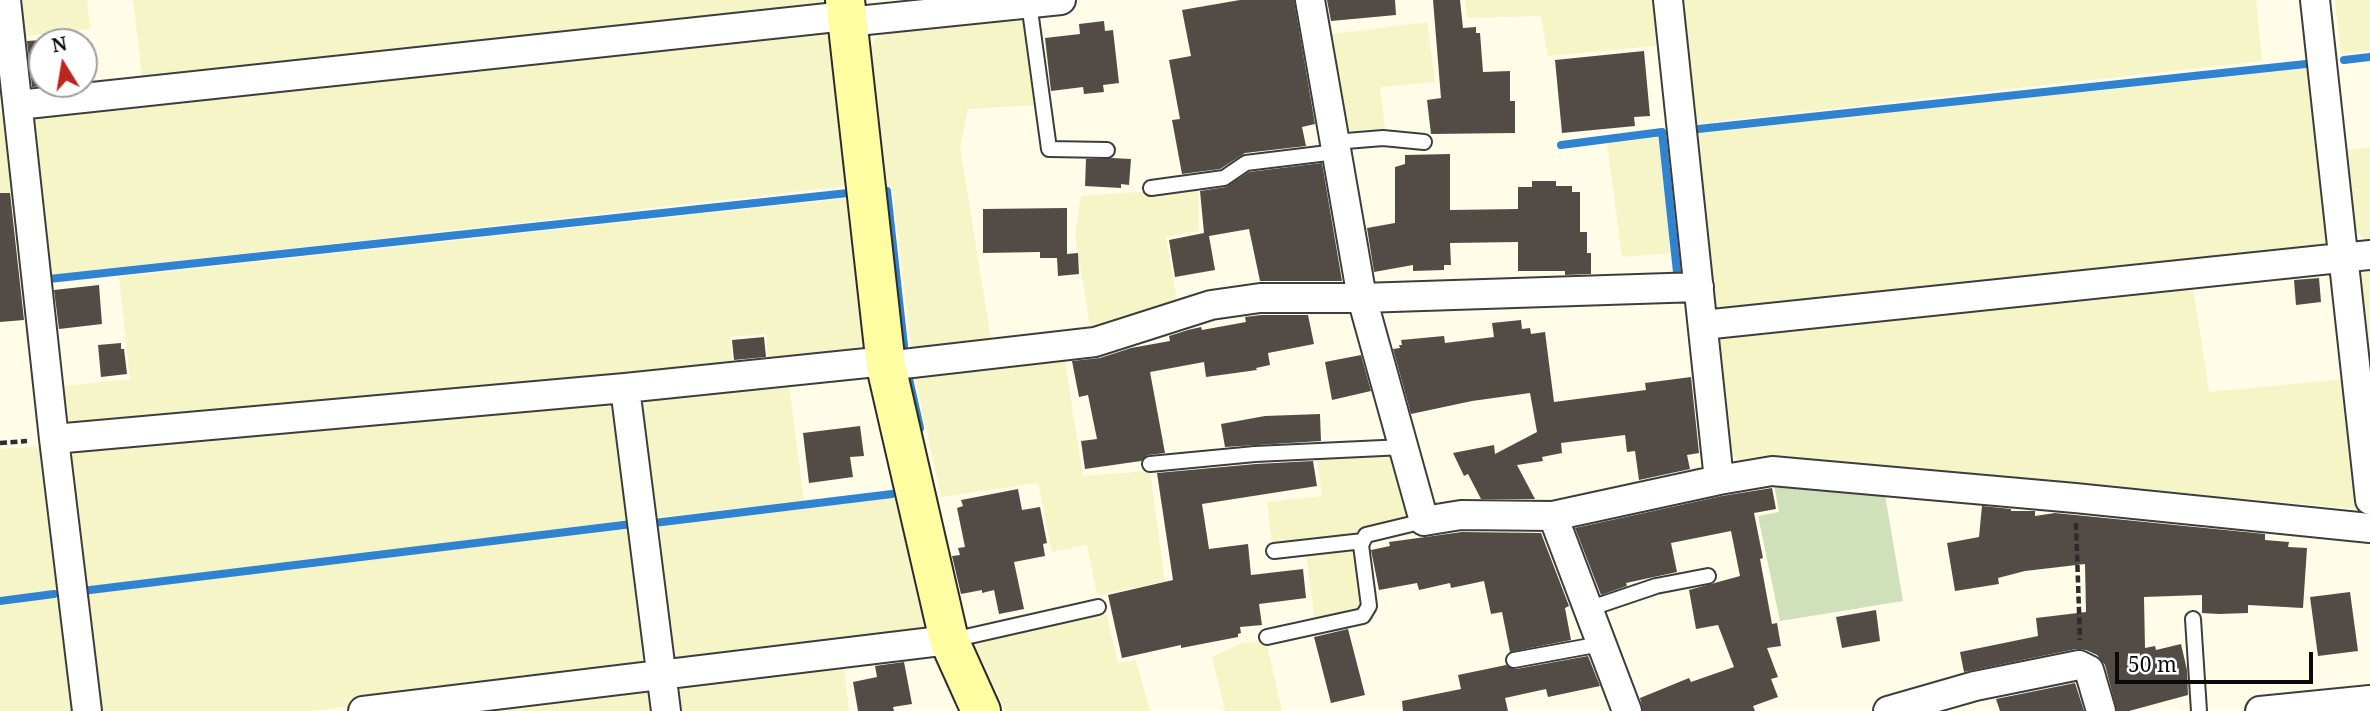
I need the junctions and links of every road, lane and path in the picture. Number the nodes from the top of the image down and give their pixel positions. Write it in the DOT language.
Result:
graph roads {
  1 [pos="6,0"];
  2 [pos="1061,0"];
  3 [pos="1310,0"];
  4 [pos="1668,0"];
  5 [pos="2315,0"];
  6 [pos="1028,3"];
  7 [pos="846,13"];
  8 [pos="19,105"];
  9 [pos="1424,142"];
  10 [pos="1335,147"];
  11 [pos="1107,150"];
  12 [pos="1151,188"];
  13 [pos="2356,257"];
  14 [pos="1699,287"];
  15 [pos="1362,298"];
  16 [pos="1703,325"];
  17 [pos="886,364"];
  18 [pos="625,388"];
  19 [pos="54,439"];
  20 [pos="1404,447"];
  21 [pos="1150,464"];
  22 [pos="1719,480"];
  23 [pos="2075,498"];
  24 [pos="2370,500"];
  25 [pos="1553,516"];
  26 [pos="1424,521"];
  27 [pos="2370,527"];
  28 [pos="1363,541"];
  29 [pos="1273,551"];
  30 [pos="1708,576"];
  31 [pos="1098,607"];
  32 [pos="1588,608"];
  33 [pos="2193,619"];
  34 [pos="1267,637"];
  35 [pos="949,640"];
  36 [pos="1601,643"];
  37 [pos="1514,660"];
  38 [pos="2081,666"];
  39 [pos="661,674"];
  40 [pos="2370,699"];
  41 [pos="87,711"];
  42 [pos="363,711"];
  43 [pos="666,711"];
  44 [pos="981,711"];
  45 [pos="1627,711"];
  46 [pos="1888,711"];
  47 [pos="2101,711"];
  48 [pos="2199,711"];
  49 [pos="2260,711"];
  1 -- 8 [label="street"];
  2 -- 6 [label="street"];
  3 -- 10 [label="street"];
  4 -- 14 [label="street"];
  5 -- 13 [label="street"];
  6 -- 7 [label="street"];
  6 -- 11 [label="lane"];
  7 -- 8 [label="street"];
  7 -- 17 [label="street"];
  8 -- 19 [label="street"];
  9 -- 10 [label="lane"];
  10 -- 12 [label="lane"];
  10 -- 15 [label="street"];
  13 -- 16 [label="street"];
  13 -- 24 [label="street"];
  14 -- 15 [label="street"];
  14 -- 16 [label="street"];
  15 -- 17 [label="street"];
  15 -- 20 [label="street"];
  16 -- 22 [label="street"];
  17 -- 18 [label="street"];
  17 -- 35 [label="street"];
  18 -- 19 [label="street"];
  18 -- 39 [label="street"];
  19 -- 41 [label="street"];
  20 -- 21 [label="lane"];
  20 -- 26 [label="street"];
  22 -- 23 [label="street"];
  22 -- 25 [label="street"];
  23 -- 27 [label="street"];
  23 -- 38 [label="path"];
  25 -- 26 [label="street"];
  25 -- 32 [label="street"];
  26 -- 28 [label="lane"];
  28 -- 29 [label="lane"];
  28 -- 34 [label="lane"];
  30 -- 32 [label="lane"];
  31 -- 35 [label="lane"];
  32 -- 36 [label="street"];
  33 -- 48 [label="lane"];
  35 -- 39 [label="street"];
  35 -- 44 [label="street"];
  36 -- 37 [label="lane"];
  36 -- 45 [label="street"];
  38 -- 46 [label="street"];
  38 -- 47 [label="street"];
  39 -- 42 [label="street"];
  39 -- 43 [label="street"];
  40 -- 49 [label="street"];
}
